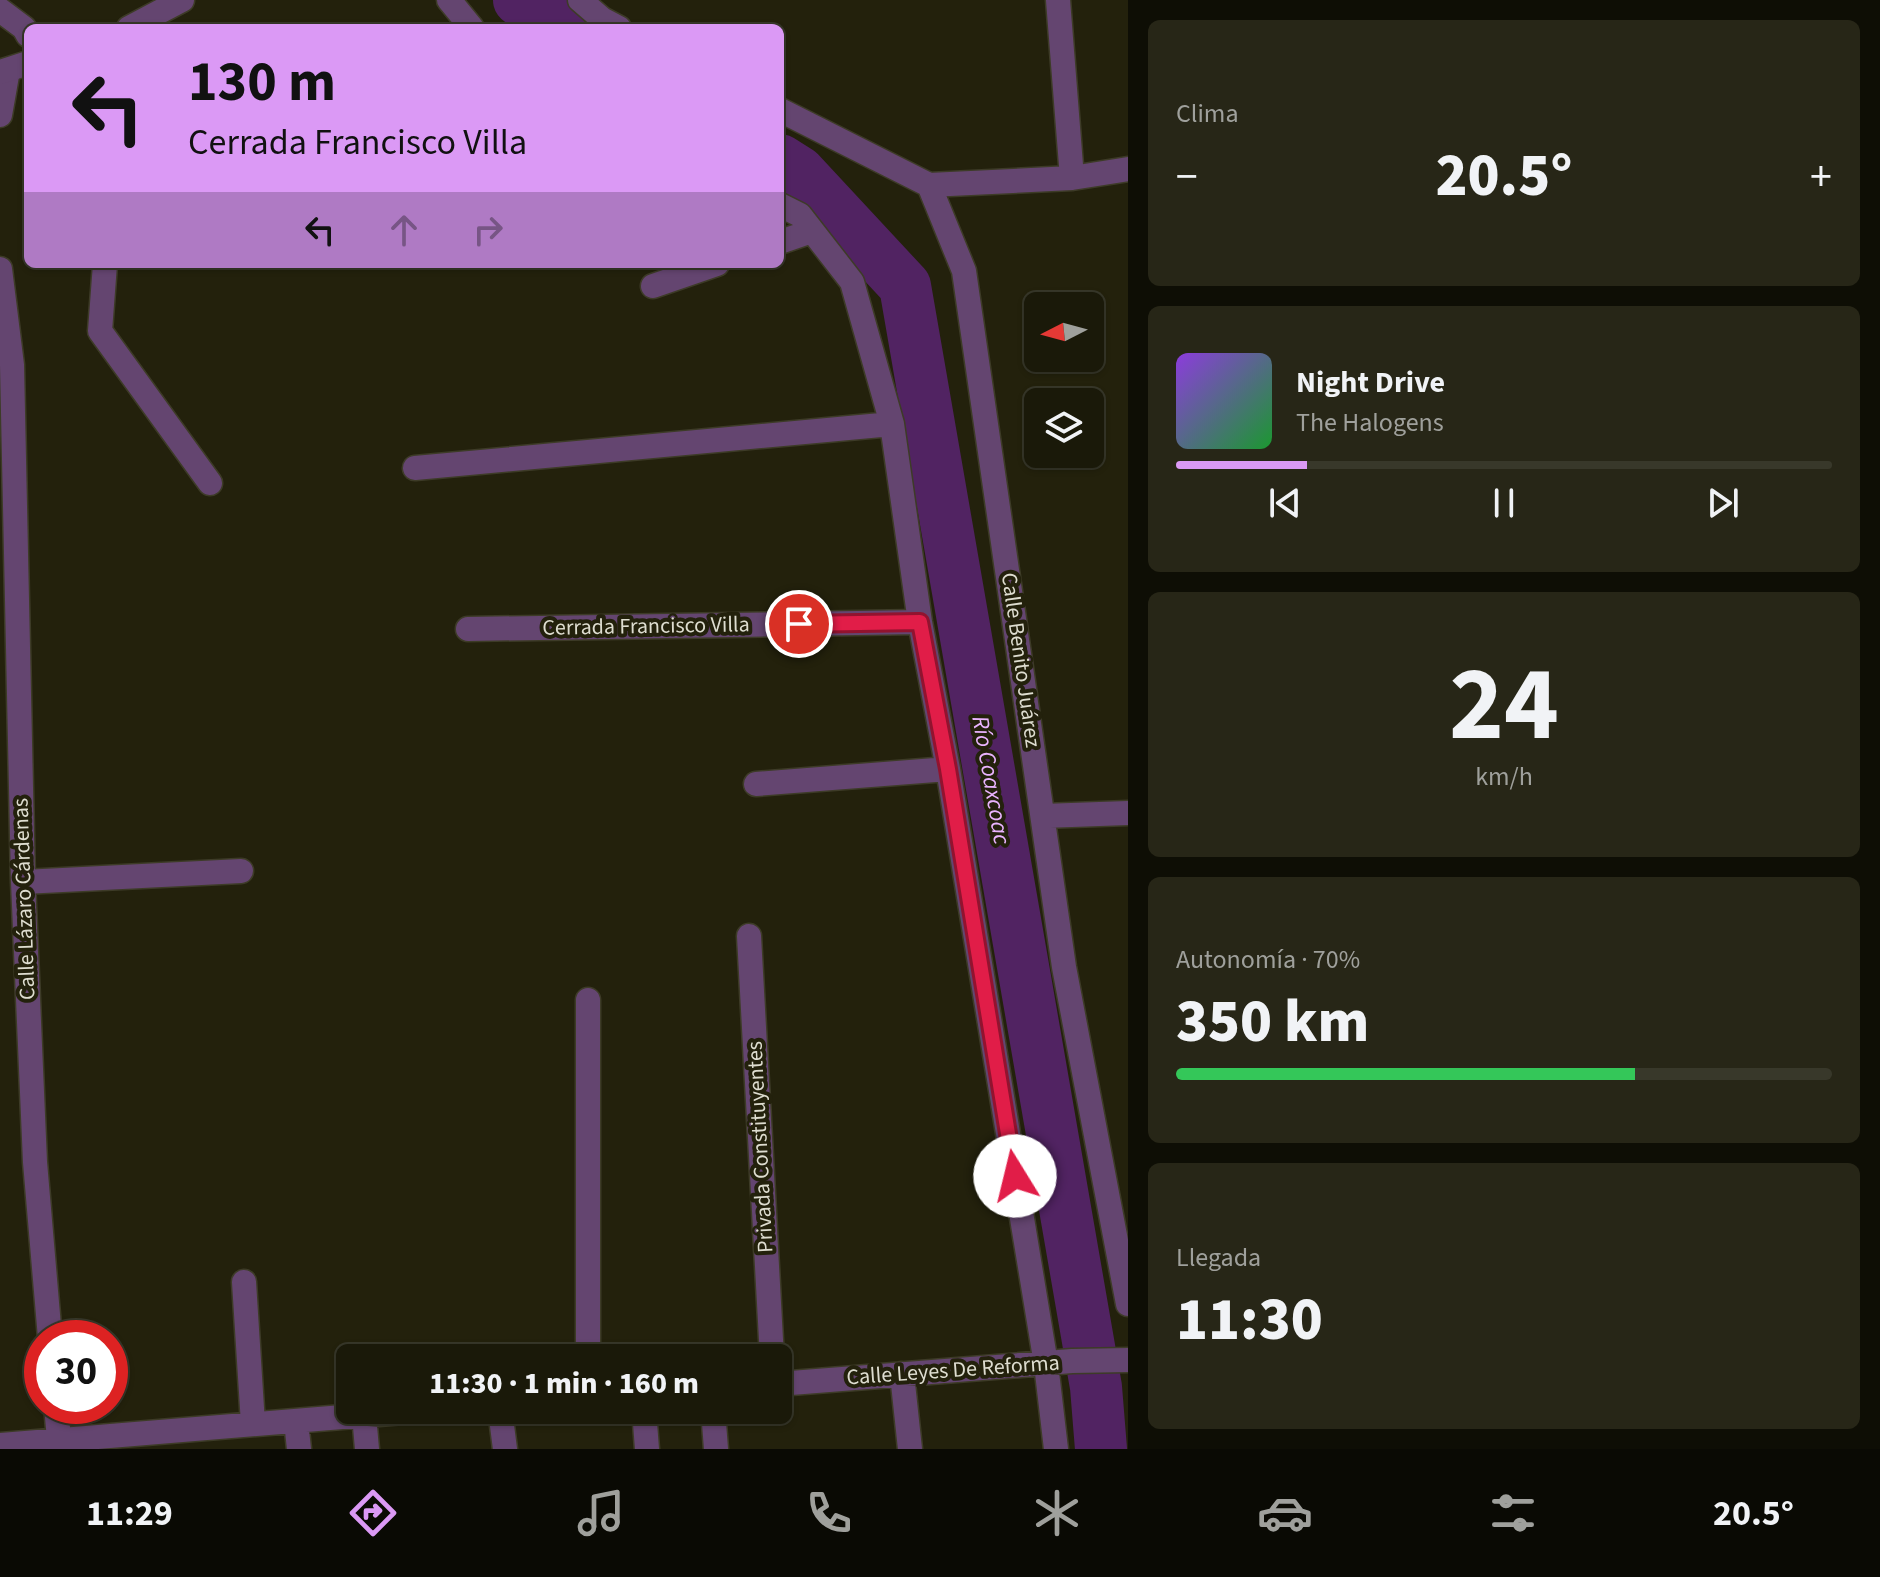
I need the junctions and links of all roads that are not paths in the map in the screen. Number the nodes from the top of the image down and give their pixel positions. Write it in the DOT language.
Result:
graph roads {
  1 [pos="182,0"];
  2 [pos="449,0"];
  3 [pos="580,0"];
  4 [pos="1058,0"];
  5 [pos="2,6"];
  6 [pos="137,24"];
  7 [pos="469,24"];
  8 [pos="611,24"];
  9 [pos="24,28"];
  10 [pos="12,68"];
  11 [pos="784,112"];
  12 [pos="0,115"];
  13 [pos="1128,169"];
  14 [pos="1072,178"];
  15 [pos="929,185"];
  16 [pos="784,207"];
  17 [pos="812,231"];
  18 [pos="784,241"];
  19 [pos="105,268"];
  20 [pos="705,268"];
  21 [pos="0,269"];
  22 [pos="653,286"];
  23 [pos="892,424"];
  24 [pos="415,468"];
  25 [pos="210,483"];
  26 [pos="8,576"];
  27 [pos="920,622"];
  28 [pos="468,629"];
  29 [pos="948,769"];
  30 [pos="756,784"];
  31 [pos="1128,813"];
  32 [pos="1043,816"];
  33 [pos="241,871"];
  34 [pos="23,882"];
  35 [pos="749,936"];
  36 [pos="588,1000"];
  37 [pos="244,1282"];
  38 [pos="1128,1304"];
  39 [pos="48,1320"];
  40 [pos="588,1344"];
  41 [pos="771,1344"];
  42 [pos="1119,1361"];
  43 [pos="1046,1364"];
  44 [pos="902,1374"];
  45 [pos="792,1383"];
  46 [pos="336,1417"];
  47 [pos="296,1421"];
  48 [pos="58,1424"];
  49 [pos="253,1424"];
  50 [pos="365,1424"];
  51 [pos="502,1424"];
  52 [pos="645,1424"];
  53 [pos="714,1424"];
  54 [pos="59,1439"];
  55 [pos="0,1445"];
  56 [pos="299,1449"];
  57 [pos="367,1449"];
  58 [pos="505,1449"];
  59 [pos="647,1449"];
  60 [pos="716,1449"];
  61 [pos="910,1449"];
  62 [pos="1056,1449"];
  1 -- 6 [label="street"];
  2 -- 7 [label="street"];
  3 -- 8 [label="street"];
  4 -- 14 [label="street"];
  5 -- 9 [label="street"];
  10 -- 12 [label="street"];
  11 -- 15 [label="street"];
  13 -- 14 [label="street"];
  14 -- 15 [label="street"];
  15 -- 32 [label="street, Calle Benito Juárez"];
  16 -- 17 [label="street"];
  17 -- 18 [label="street"];
  17 -- 23 [label="street"];
  19 -- 25 [label="street"];
  20 -- 22 [label="street"];
  21 -- 26 [label="street, Calle Lázaro Cárdenas"];
  23 -- 24 [label="street"];
  23 -- 27 [label="street"];
  26 -- 34 [label="street, Calle Lázaro Cárdenas"];
  27 -- 28 [label="street, Cerrada Francisco Villa"];
  27 -- 29 [label="street"];
  29 -- 30 [label="street"];
  29 -- 43 [label="street"];
  31 -- 32 [label="street"];
  32 -- 38 [label="street, Calle Benito Juárez"];
  33 -- 34 [label="street"];
  34 -- 39 [label="street, Calle Lázaro Cárdenas"];
  35 -- 41 [label="street, Privada Constituyentes"];
  36 -- 40 [label="street"];
  37 -- 49 [label="street"];
  42 -- 43 [label="street, Calle Leyes De Reforma"];
  43 -- 44 [label="street, Calle Leyes De Reforma"];
  43 -- 62 [label="street"];
  44 -- 45 [label="street, Calle Leyes De Reforma"];
  44 -- 61 [label="street"];
  46 -- 47 [label="street"];
  47 -- 49 [label="street"];
  47 -- 56 [label="street"];
  48 -- 54 [label="street"];
  49 -- 54 [label="street"];
  50 -- 57 [label="street"];
  51 -- 58 [label="street"];
  52 -- 59 [label="street"];
  53 -- 60 [label="street"];
  54 -- 55 [label="street"];
}
